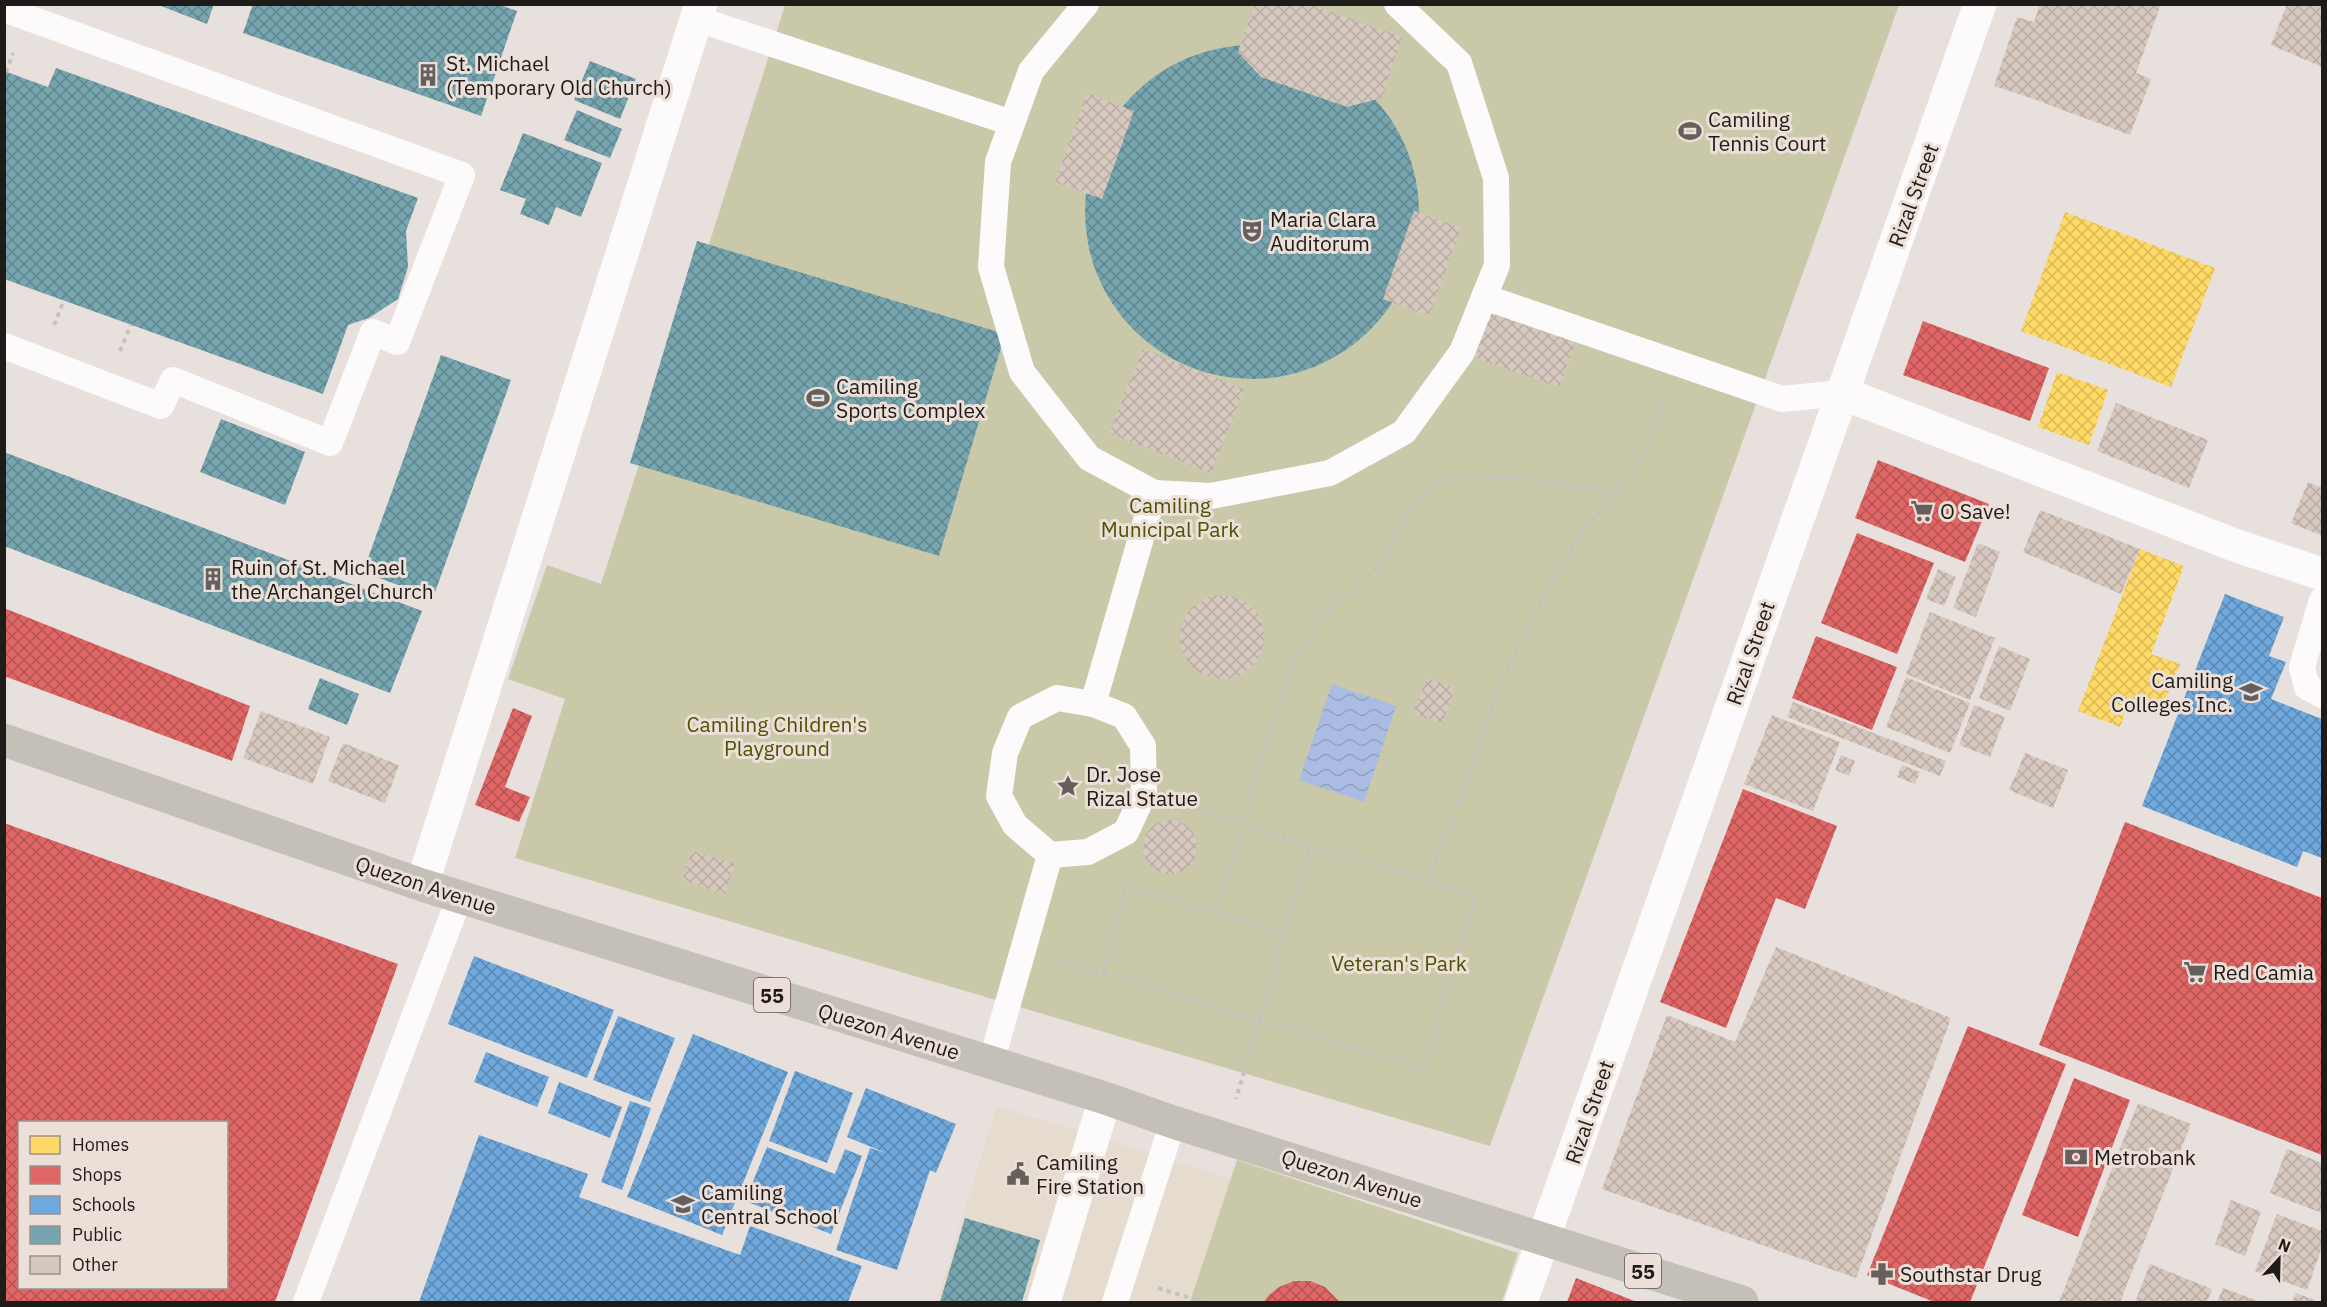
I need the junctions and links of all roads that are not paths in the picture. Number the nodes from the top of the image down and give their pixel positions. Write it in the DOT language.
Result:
graph roads {
  1 [pos="1086,4"];
  2 [pos="1397,4"];
  3 [pos="1980,4"];
  4 [pos="4,9"];
  5 [pos="699,12"];
  6 [pos="1012,123"];
  7 [pos="1484,297"];
  8 [pos="4,346"];
  9 [pos="1842,393"];
  10 [pos="1154,493"];
  11 [pos="2322,574"];
  12 [pos="2322,600"];
  13 [pos="2322,695"];
  14 [pos="1093,704"];
  15 [pos="4,740"];
  16 [pos="1050,855"];
  17 [pos="422,885"];
  18 [pos="460,896"];
  19 [pos="991,1063"];
  20 [pos="1105,1098"];
  21 [pos="1173,1122"];
  22 [pos="1543,1240"];
  23 [pos="306,1302"];
  24 [pos="1044,1302"];
  25 [pos="1115,1302"];
  26 [pos="1521,1302"];
  27 [pos="1742,1302"];
  1 -- 6 [label="lane"];
  2 -- 7 [label="lane"];
  3 -- 9 [label="street, Rizal Street"];
  4 -- 8 [label="lane"];
  5 -- 6 [label="lane"];
  5 -- 17 [label="street"];
  6 -- 10 [label="lane"];
  7 -- 9 [label="lane"];
  7 -- 10 [label="lane"];
  9 -- 11 [label="street"];
  9 -- 22 [label="street, Rizal Street"];
  10 -- 14 [label="lane"];
  12 -- 13 [label="lane"];
  14 -- 16 [label="lane"];
  14 -- 16 [label="lane"];
  15 -- 17 [label="highway, Quezon Avenue / 55"];
  16 -- 19 [label="lane"];
  17 -- 18 [label="highway, Quezon Avenue / 55"];
  18 -- 19 [label="highway, Quezon Avenue / 55"];
  18 -- 23 [label="lane"];
  19 -- 20 [label="highway, Quezon Avenue / 55"];
  20 -- 21 [label="highway, Quezon Avenue / 55"];
  20 -- 24 [label="street"];
  21 -- 22 [label="highway, Quezon Avenue / 55"];
  21 -- 25 [label="lane"];
  22 -- 26 [label="street, Rizal Street"];
  22 -- 27 [label="highway, Quezon Avenue / 55"];
}
